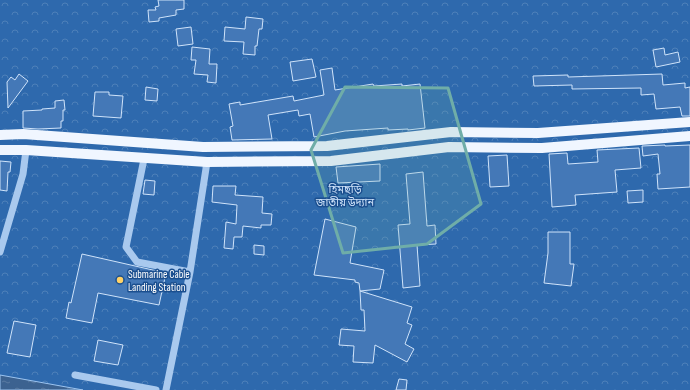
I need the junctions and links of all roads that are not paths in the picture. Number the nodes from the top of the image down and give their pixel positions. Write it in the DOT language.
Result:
graph roads {
  1 [pos="690,122"];
  2 [pos="0,135"];
  3 [pos="690,136"];
  4 [pos="0,150"];
  5 [pos="26,150"];
  6 [pos="144,159"];
  7 [pos="207,162"];
  8 [pos="0,252"];
  9 [pos="190,272"];
  10 [pos="75,375"];
  11 [pos="156,390"];
  12 [pos="166,390"];
  1 -- 2 [label="main road"];
  3 -- 7 [label="main road"];
  4 -- 5 [label="main road"];
  5 -- 6 [label="main road"];
  5 -- 8 [label="street"];
  6 -- 7 [label="main road"];
  6 -- 9 [label="street"];
  7 -- 9 [label="street"];
  9 -- 12 [label="street"];
  10 -- 11 [label="street"];
}
